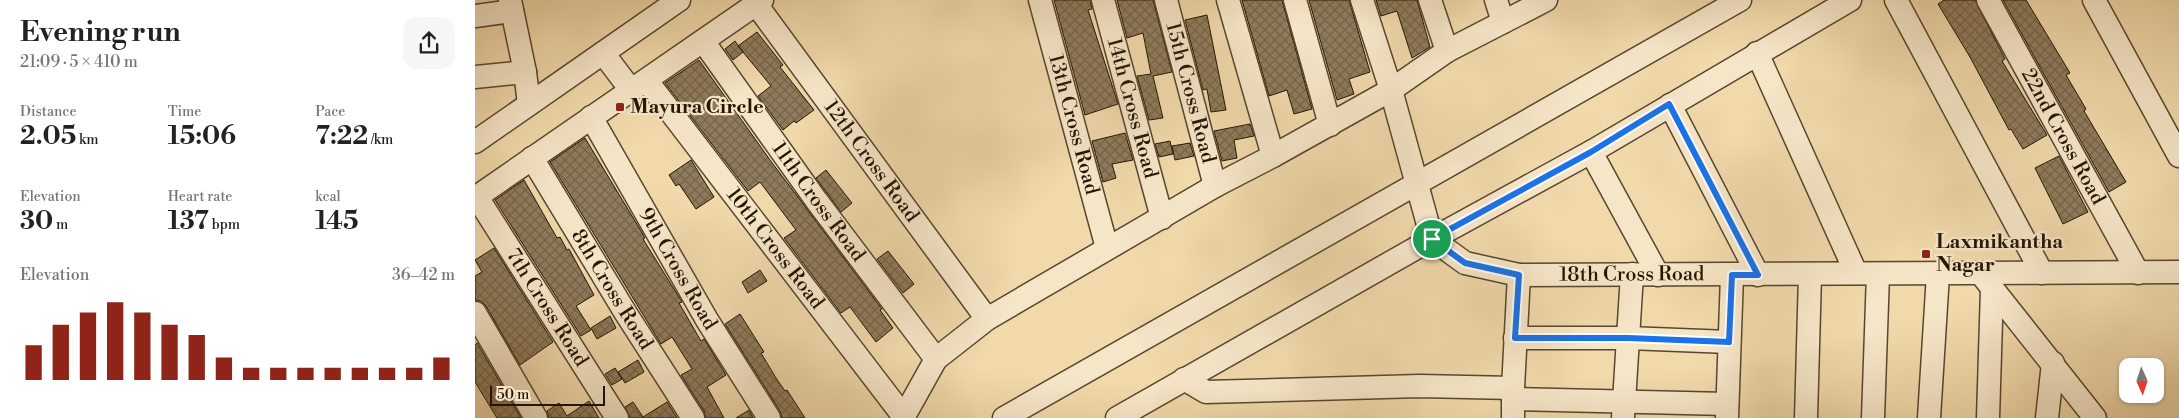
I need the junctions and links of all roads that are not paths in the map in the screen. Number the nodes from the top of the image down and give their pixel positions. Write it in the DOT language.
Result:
graph roads {
  1 [pos="679,0"];
  2 [pos="1040,0"];
  3 [pos="1103,0"];
  4 [pos="1166,0"];
  5 [pos="1228,0"];
  6 [pos="1295,0"];
  7 [pos="1362,0"];
  8 [pos="1430,0"];
  9 [pos="1496,0"];
  10 [pos="1546,0"];
  11 [pos="1740,0"];
  12 [pos="1850,0"];
  13 [pos="1896,0"];
  14 [pos="1988,0"];
  15 [pos="2094,0"];
  16 [pos="759,2"];
  17 [pos="511,5"];
  18 [pos="475,16"];
  19 [pos="1503,22"];
  20 [pos="703,40"];
  21 [pos="1447,51"];
  22 [pos="603,53"];
  23 [pos="1757,53"];
  24 [pos="525,72"];
  25 [pos="475,76"];
  26 [pos="639,85"];
  27 [pos="1391,90"];
  28 [pos="529,104"];
  29 [pos="1669,104"];
  30 [pos="591,117"];
  31 [pos="1330,125"];
  32 [pos="476,140"];
  33 [pos="1591,152"];
  34 [pos="1273,156"];
  35 [pos="2179,156"];
  36 [pos="532,158"];
  37 [pos="1418,182"];
  38 [pos="1215,186"];
  39 [pos="476,197"];
  40 [pos="1162,218"];
  41 [pos="1432,239"];
  42 [pos="1107,248"];
  43 [pos="2179,272"];
  44 [pos="1856,273"];
  45 [pos="2042,273"];
  46 [pos="2138,273"];
  47 [pos="1632,274"];
  48 [pos="1878,274"];
  49 [pos="1938,274"];
  50 [pos="1519,275"];
  51 [pos="1658,275"];
  52 [pos="1732,275"];
  53 [pos="1758,275"];
  54 [pos="1810,275"];
  55 [pos="1986,282"];
  56 [pos="475,313"];
  57 [pos="987,319"];
  58 [pos="1515,338"];
  59 [pos="1628,338"];
  60 [pos="1729,342"];
  61 [pos="936,359"];
  62 [pos="2053,363"];
  63 [pos="1184,379"];
  64 [pos="1513,402"];
  65 [pos="1623,409"];
  66 [pos="1727,411"];
  67 [pos="904,417"];
  68 [pos="537,418"];
  69 [pos="617,418"];
  70 [pos="693,418"];
  71 [pos="769,418"];
  72 [pos="1004,418"];
  73 [pos="1117,418"];
  74 [pos="1806,418"];
  75 [pos="1873,418"];
  76 [pos="1929,418"];
  77 [pos="1988,418"];
  78 [pos="2047,418"];
  79 [pos="2095,418"];
  1 -- 22 [label="street"];
  2 -- 42 [label="street, 13th Cross Road"];
  3 -- 40 [label="street, 14th Cross Road"];
  4 -- 38 [label="street, 15th Cross Road"];
  5 -- 34 [label="street"];
  6 -- 31 [label="street"];
  7 -- 27 [label="street"];
  8 -- 21 [label="street"];
  9 -- 19 [label="street"];
  10 -- 19 [label="street"];
  11 -- 37 [label="street"];
  12 -- 23 [label="street"];
  13 -- 45 [label="street"];
  14 -- 46 [label="street, 22nd Cross Road"];
  15 -- 35 [label="street"];
  16 -- 20 [label="street"];
  16 -- 57 [label="street, 12th Cross Road"];
  17 -- 18 [label="street"];
  17 -- 24 [label="street"];
  19 -- 21 [label="street"];
  20 -- 26 [label="street"];
  20 -- 61 [label="street, 11th Cross Road"];
  21 -- 27 [label="street"];
  22 -- 26 [label="street, 10th Cross Road"];
  22 -- 28 [label="street"];
  23 -- 29 [label="street"];
  23 -- 44 [label="street"];
  24 -- 25 [label="street"];
  24 -- 28 [label="street"];
  26 -- 30 [label="street"];
  26 -- 67 [label="street, 10th Cross Road"];
  27 -- 31 [label="street"];
  27 -- 37 [label="street"];
  28 -- 32 [label="street"];
  29 -- 33 [label="street"];
  29 -- 53 [label="street"];
  30 -- 36 [label="street"];
  30 -- 71 [label="street, 9th Cross Road"];
  31 -- 34 [label="street"];
  33 -- 41 [label="street"];
  33 -- 51 [label="street"];
  34 -- 38 [label="street"];
  36 -- 39 [label="street"];
  36 -- 70 [label="street, 8th Cross Road"];
  37 -- 41 [label="street"];
  37 -- 72 [label="street"];
  38 -- 40 [label="street"];
  39 -- 69 [label="street, 7th Cross Road"];
  40 -- 42 [label="street"];
  41 -- 50 [label="street, 18th Cross Road"];
  41 -- 63 [label="street"];
  42 -- 57 [label="street"];
  43 -- 46 [label="street, 18th Cross Road"];
  44 -- 48 [label="street, 18th Cross Road"];
  44 -- 54 [label="street, 18th Cross Road"];
  45 -- 46 [label="street, 18th Cross Road"];
  45 -- 55 [label="street, 18th Cross Road"];
  47 -- 50 [label="street, 18th Cross Road"];
  47 -- 51 [label="street, 18th Cross Road"];
  47 -- 59 [label="street"];
  48 -- 49 [label="street, 18th Cross Road"];
  48 -- 75 [label="street"];
  49 -- 55 [label="street, 18th Cross Road"];
  49 -- 76 [label="street"];
  50 -- 58 [label="street"];
  51 -- 52 [label="street, 18th Cross Road"];
  52 -- 53 [label="street, 18th Cross Road"];
  52 -- 60 [label="street"];
  53 -- 54 [label="street, 18th Cross Road"];
  54 -- 74 [label="street"];
  55 -- 62 [label="street"];
  55 -- 77 [label="street"];
  56 -- 68 [label="street"];
  57 -- 61 [label="street"];
  58 -- 59 [label="street"];
  58 -- 64 [label="street"];
  59 -- 60 [label="street"];
  59 -- 65 [label="street"];
  60 -- 66 [label="street"];
  61 -- 67 [label="street"];
  62 -- 78 [label="street"];
  62 -- 79 [label="street"];
  63 -- 64 [label="street"];
  63 -- 73 [label="street"];
  64 -- 65 [label="street"];
  65 -- 66 [label="street"];
}
